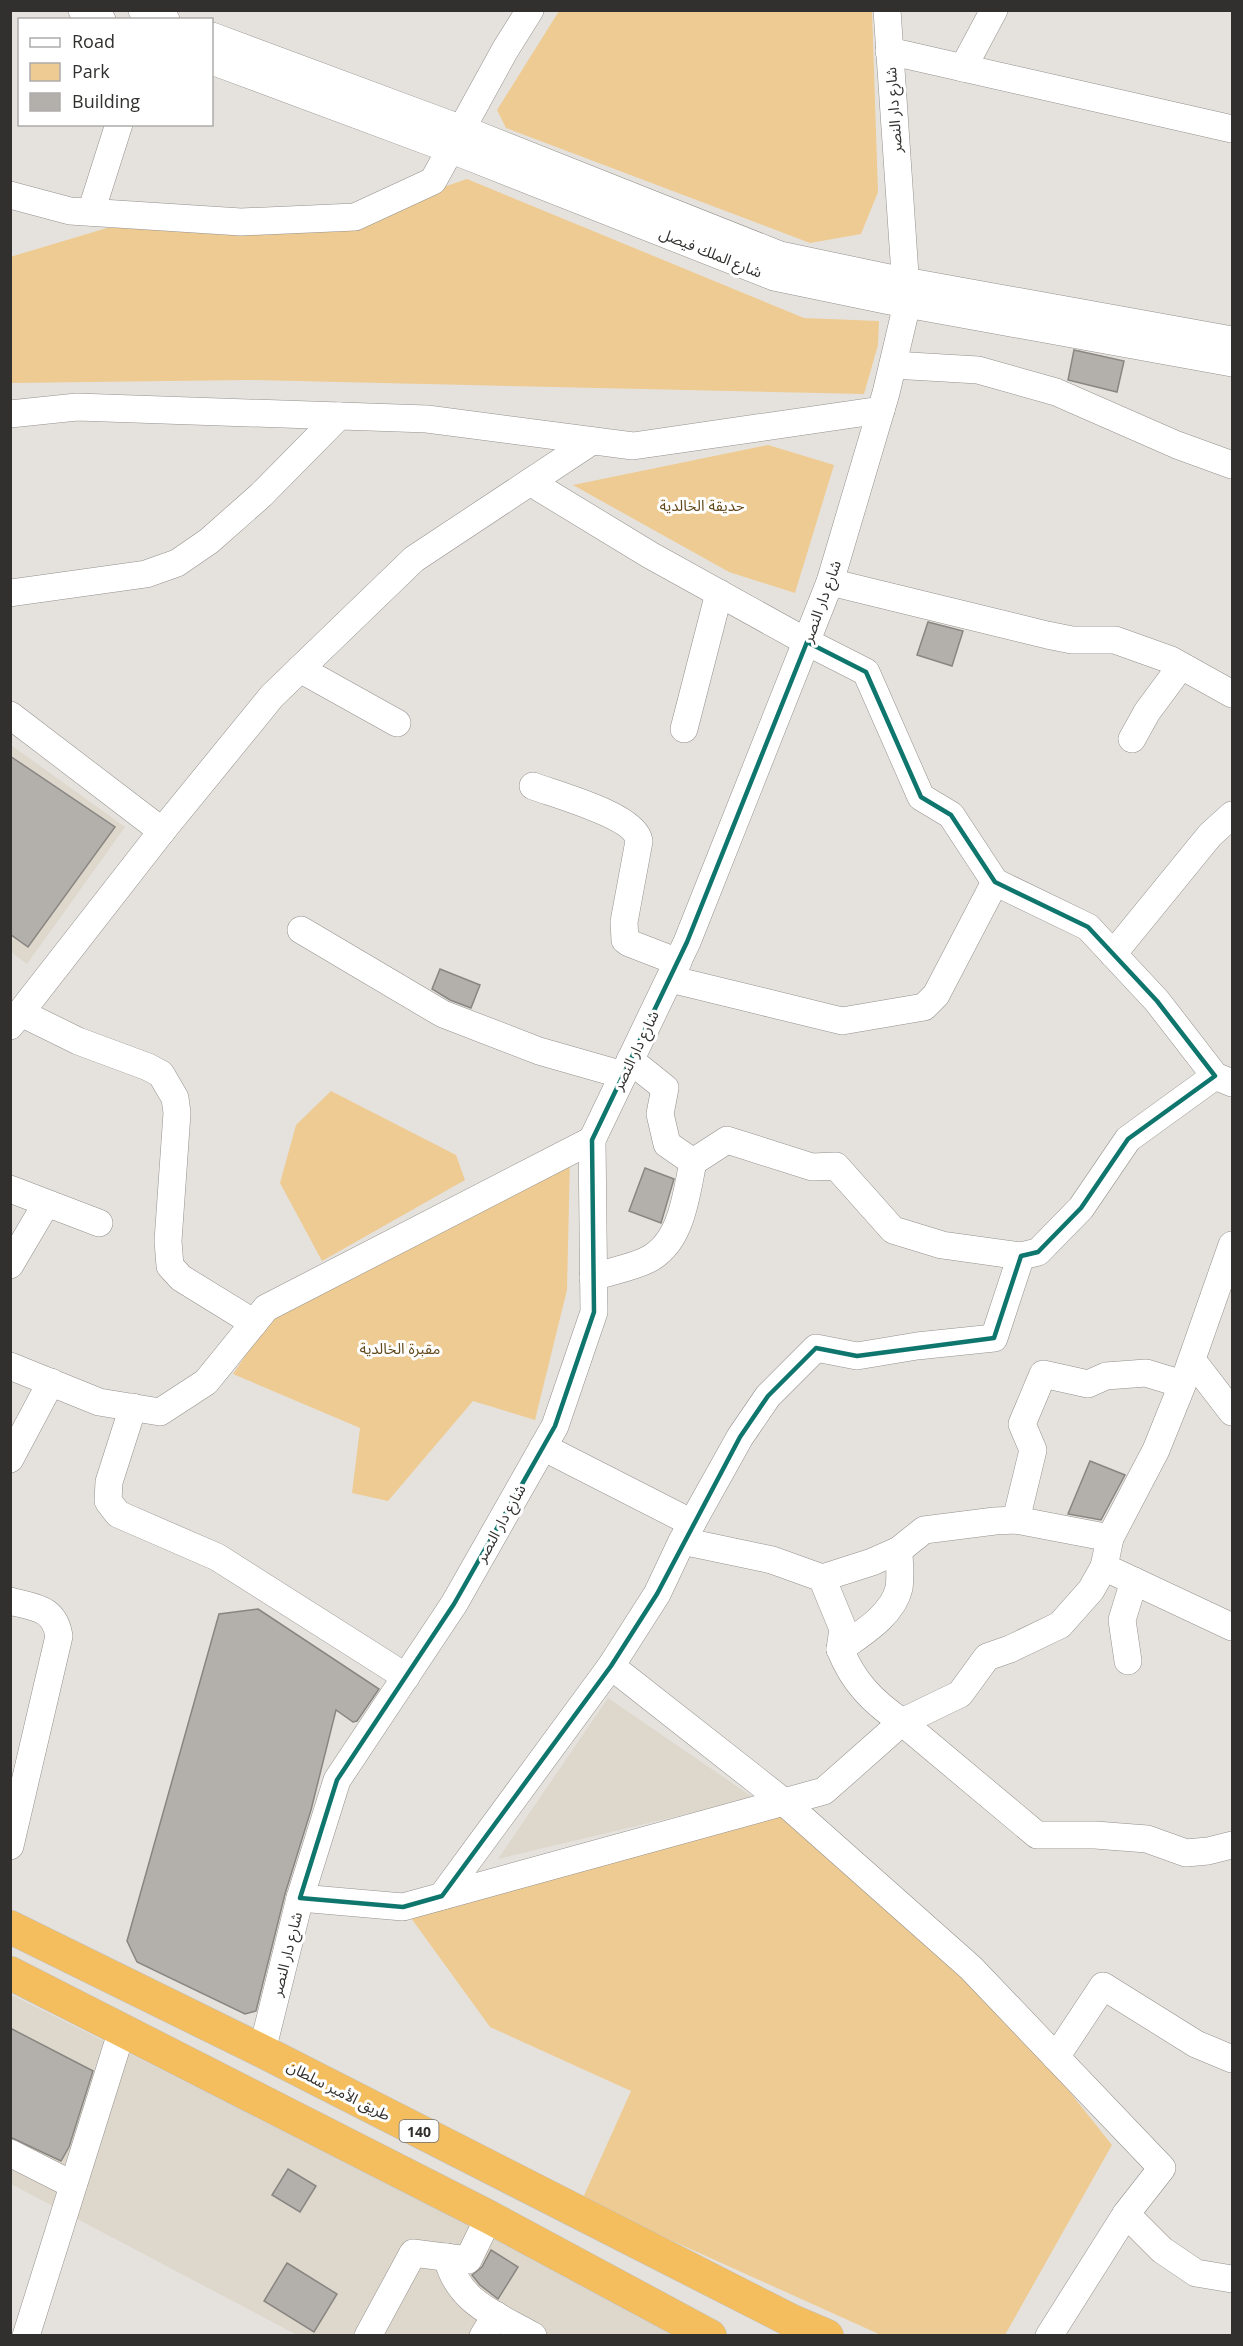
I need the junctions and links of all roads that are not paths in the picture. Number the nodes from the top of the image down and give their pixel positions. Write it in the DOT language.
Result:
graph roads {
  1 [pos="82,10"];
  2 [pos="142,10"];
  3 [pos="530,10"];
  4 [pos="887,10"];
  5 [pos="994,10"];
  6 [pos="98,18"];
  7 [pos="161,18"];
  8 [pos="213,36"];
  9 [pos="889,51"];
  10 [pos="213,61"];
  11 [pos="963,68"];
  12 [pos="118,126"];
  13 [pos="1233,129"];
  14 [pos="456,139"];
  15 [pos="10,195"];
  16 [pos="91,212"];
  17 [pos="905,292"];
  18 [pos="1233,340"];
  19 [pos="1233,363"];
  20 [pos="893,365"];
  21 [pos="881,410"];
  22 [pos="10,414"];
  23 [pos="339,416"];
  24 [pos="592,441"];
  25 [pos="1233,465"];
  26 [pos="530,482"];
  27 [pos="830,582"];
  28 [pos="10,593"];
  29 [pos="719,593"];
  30 [pos="807,642"];
  31 [pos="1180,666"];
  32 [pos="300,669"];
  33 [pos="1233,694"];
  34 [pos="10,715"];
  35 [pos="398,723"];
  36 [pos="684,729"];
  37 [pos="1132,738"];
  38 [pos="533,786"];
  39 [pos="1233,815"];
  40 [pos="162,831"];
  41 [pos="995,882"];
  42 [pos="301,930"];
  43 [pos="1113,954"];
  44 [pos="674,970"];
  45 [pos="18,1006"];
  46 [pos="627,1067"];
  47 [pos="1224,1080"];
  48 [pos="591,1140"];
  49 [pos="693,1162"];
  50 [pos="10,1189"];
  51 [pos="46,1204"];
  52 [pos="99,1223"];
  53 [pos="1233,1245"];
  54 [pos="1021,1256"];
  55 [pos="10,1265"];
  56 [pos="594,1277"];
  57 [pos="254,1323"];
  58 [pos="10,1366"];
  59 [pos="1187,1372"];
  60 [pos="51,1382"];
  61 [pos="133,1407"];
  62 [pos="1233,1412"];
  63 [pos="543,1447"];
  64 [pos="10,1459"];
  65 [pos="1016,1520"];
  66 [pos="687,1532"];
  67 [pos="1110,1538"];
  68 [pos="899,1550"];
  69 [pos="1104,1567"];
  70 [pos="822,1578"];
  71 [pos="1134,1581"];
  72 [pos="10,1600"];
  73 [pos="1233,1627"];
  74 [pos="840,1649"];
  75 [pos="1128,1661"];
  76 [pos="610,1666"];
  77 [pos="406,1677"];
  78 [pos="902,1722"];
  79 [pos="784,1802"];
  80 [pos="1233,1845"];
  81 [pos="10,1846"];
  82 [pos="442,1896"];
  83 [pos="300,1898"];
  84 [pos="10,1927"];
  85 [pos="10,1973"];
  86 [pos="122,2030"];
  87 [pos="261,2051"];
  88 [pos="1056,2057"];
  89 [pos="1233,2059"];
  90 [pos="10,2153"];
  91 [pos="73,2185"];
  92 [pos="1126,2214"];
  93 [pos="489,2217"];
  94 [pos="447,2257"];
  95 [pos="1233,2279"];
  96 [pos="490,2325"];
  97 [pos="26,2336"];
  98 [pos="368,2336"];
  99 [pos="533,2336"];
  100 [pos="710,2336"];
  101 [pos="826,2336"];
  102 [pos="1049,2336"];
  1 -- 6 [label="street"];
  2 -- 7 [label="street"];
  3 -- 14 [label="street"];
  4 -- 9 [label="street, شارع دار النصر"];
  5 -- 11 [label="street"];
  8 -- 14 [label="street"];
  9 -- 11 [label="street"];
  9 -- 17 [label="street, شارع دار النصر"];
  10 -- 14 [label="street, شارع الملك فيصل"];
  11 -- 13 [label="street"];
  12 -- 16 [label="street"];
  14 -- 16 [label="street"];
  14 -- 17 [label="street, شارع الملك فيصل"];
  15 -- 16 [label="street"];
  17 -- 18 [label="street"];
  17 -- 19 [label="street, شارع الملك فيصل"];
  17 -- 20 [label="street, شارع دار النصر"];
  20 -- 21 [label="street, شارع دار النصر"];
  20 -- 25 [label="street"];
  21 -- 24 [label="street"];
  21 -- 27 [label="street, شارع دار النصر"];
  22 -- 23 [label="street"];
  23 -- 24 [label="street"];
  23 -- 28 [label="street"];
  24 -- 26 [label="street"];
  26 -- 29 [label="street"];
  26 -- 32 [label="street"];
  27 -- 30 [label="street, شارع دار النصر"];
  27 -- 31 [label="street"];
  29 -- 30 [label="street"];
  29 -- 36 [label="street"];
  30 -- 41 [label="street"];
  30 -- 44 [label="street, شارع دار النصر"];
  31 -- 33 [label="street"];
  31 -- 37 [label="street"];
  32 -- 35 [label="street"];
  32 -- 40 [label="street"];
  34 -- 40 [label="street"];
  38 -- 44 [label="street"];
  39 -- 43 [label="street"];
  40 -- 45 [label="street"];
  41 -- 43 [label="street"];
  41 -- 44 [label="street"];
  42 -- 46 [label="street"];
  43 -- 47 [label="street"];
  44 -- 46 [label="street, شارع دار النصر"];
  45 -- 57 [label="street"];
  46 -- 48 [label="street, شارع دار النصر"];
  46 -- 49 [label="street"];
  47 -- 54 [label="street"];
  48 -- 56 [label="street, شارع دار النصر"];
  48 -- 57 [label="street"];
  49 -- 54 [label="street"];
  49 -- 56 [label="street"];
  50 -- 51 [label="street"];
  51 -- 52 [label="street"];
  51 -- 55 [label="street"];
  53 -- 59 [label="street"];
  54 -- 66 [label="street"];
  56 -- 63 [label="street, شارع دار النصر"];
  57 -- 61 [label="street"];
  58 -- 60 [label="street"];
  59 -- 62 [label="street"];
  59 -- 65 [label="street"];
  59 -- 67 [label="street"];
  60 -- 61 [label="street"];
  60 -- 64 [label="street"];
  61 -- 77 [label="street"];
  63 -- 66 [label="street"];
  63 -- 77 [label="street, شارع دار النصر"];
  65 -- 67 [label="street"];
  65 -- 68 [label="street"];
  66 -- 70 [label="street"];
  66 -- 76 [label="street"];
  67 -- 69 [label="street"];
  68 -- 70 [label="street"];
  68 -- 74 [label="street"];
  69 -- 71 [label="street"];
  69 -- 78 [label="street"];
  70 -- 74 [label="street"];
  71 -- 73 [label="street"];
  71 -- 75 [label="street"];
  72 -- 81 [label="street"];
  74 -- 78 [label="street"];
  76 -- 79 [label="street"];
  76 -- 82 [label="street"];
  77 -- 83 [label="street, شارع دار النصر"];
  78 -- 79 [label="street"];
  78 -- 80 [label="street"];
  79 -- 82 [label="street"];
  79 -- 88 [label="street"];
  82 -- 83 [label="street"];
  83 -- 87 [label="street, شارع دار النصر"];
  84 -- 87 [label="highway, طريق الأمير سلطان / 140"];
  85 -- 86 [label="highway"];
  86 -- 91 [label="street"];
  86 -- 93 [label="highway"];
  87 -- 101 [label="highway, طريق الأمير سلطان / 140"];
  88 -- 89 [label="street"];
  88 -- 92 [label="street"];
  90 -- 91 [label="street"];
  91 -- 97 [label="street"];
  92 -- 95 [label="street"];
  92 -- 102 [label="street"];
  93 -- 94 [label="street"];
  93 -- 100 [label="highway"];
  94 -- 96 [label="street"];
  94 -- 98 [label="street"];
  96 -- 99 [label="street"];
}
